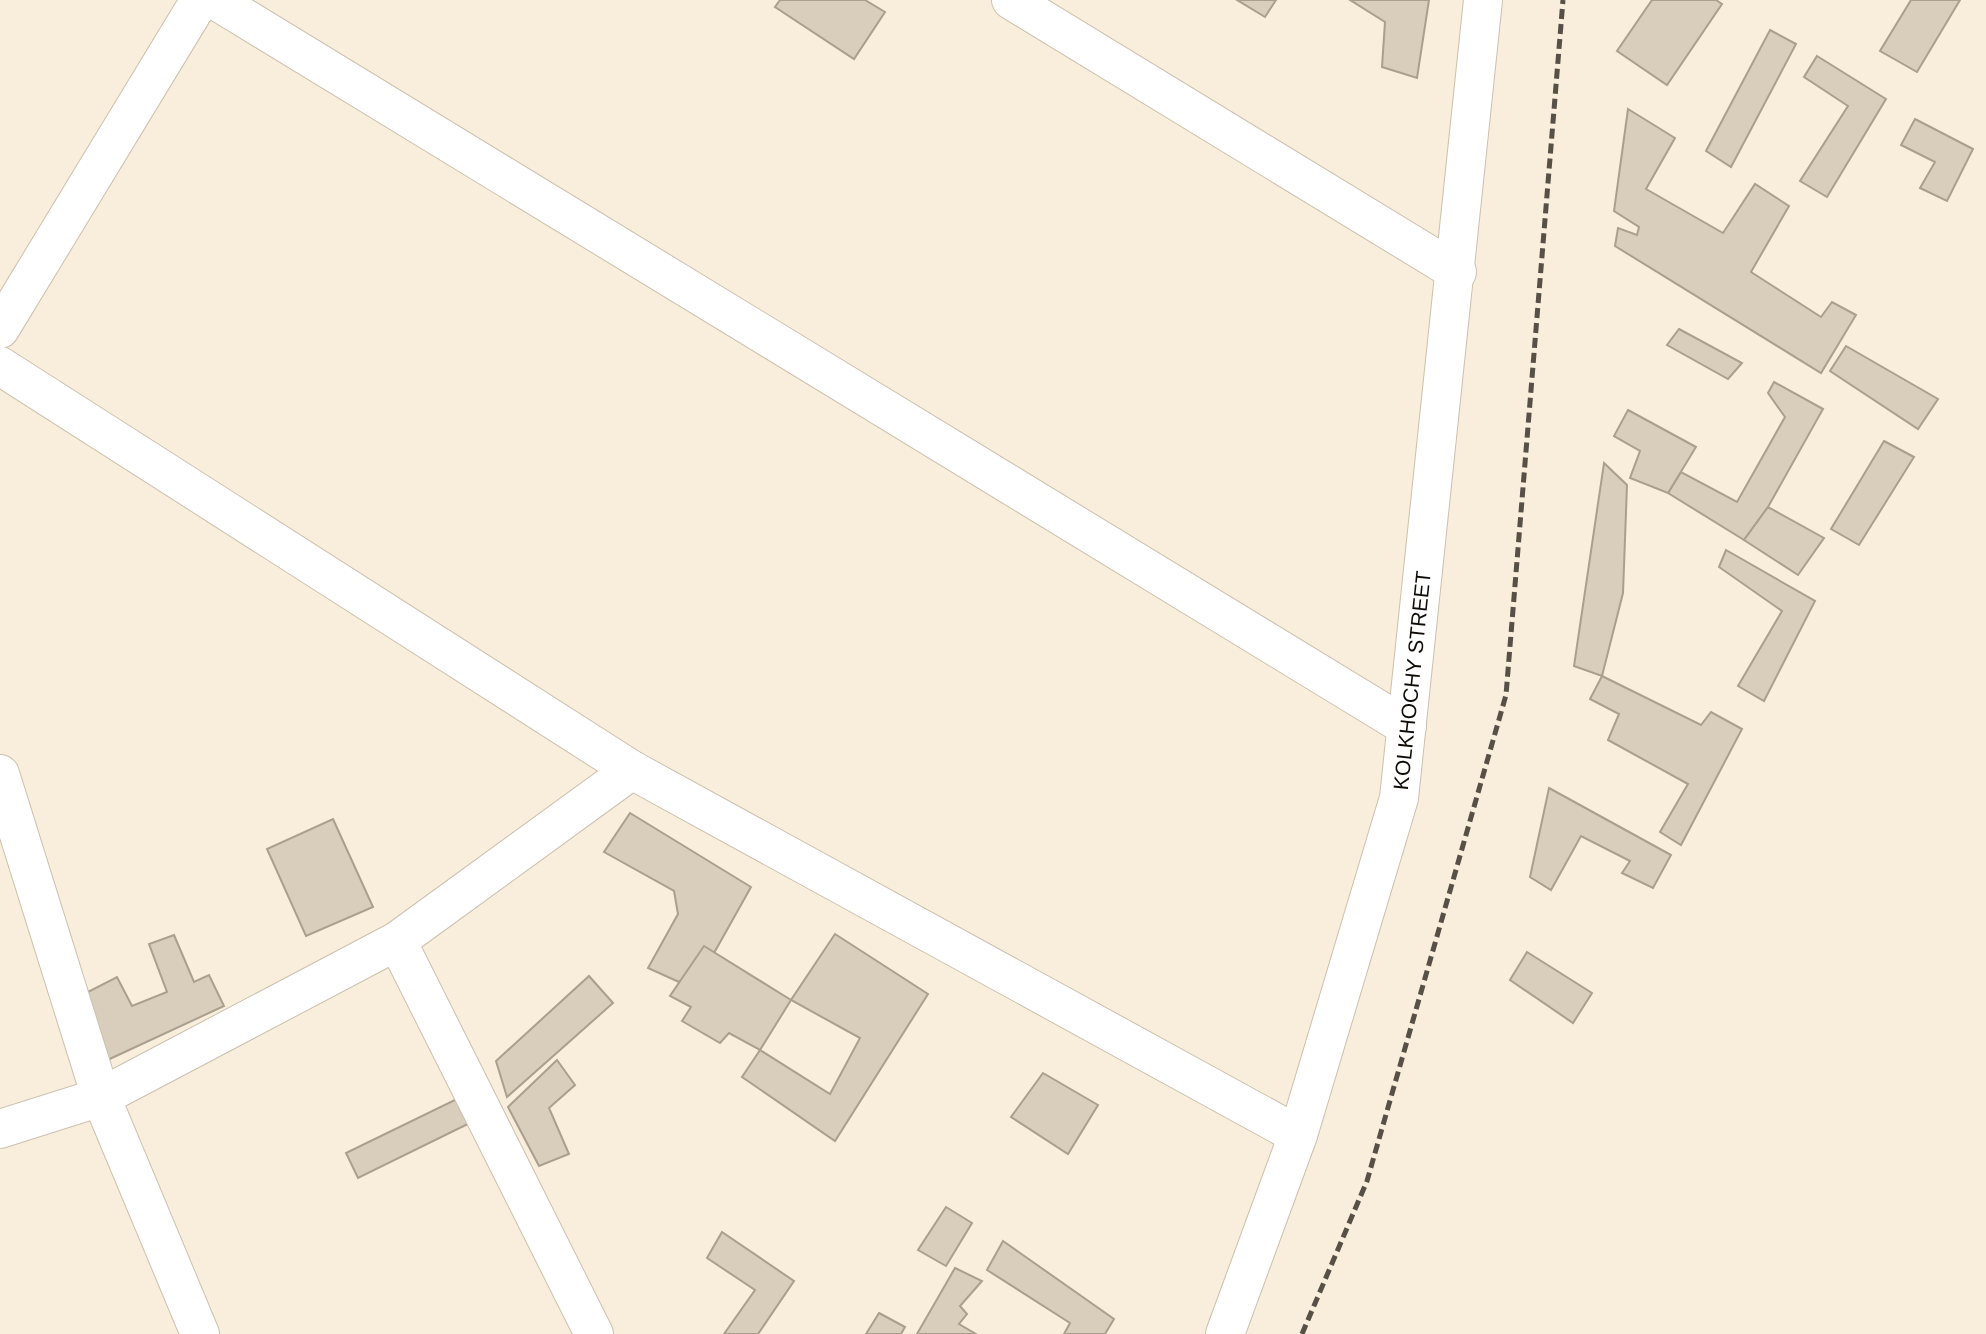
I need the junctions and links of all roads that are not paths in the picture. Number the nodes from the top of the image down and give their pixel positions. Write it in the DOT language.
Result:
graph roads {
  1 [pos="200,0"];
  2 [pos="215,0"];
  3 [pos="1011,0"];
  4 [pos="1483,0"];
  5 [pos="1457,272"];
  6 [pos="0,329"];
  7 [pos="0,366"];
  8 [pos="1407,727"];
  9 [pos="632,770"];
  10 [pos="0,774"];
  11 [pos="397,941"];
  12 [pos="101,1097"];
  13 [pos="0,1129"];
  14 [pos="1298,1135"];
  15 [pos="200,1334"];
  16 [pos="594,1334"];
  17 [pos="1225,1334"];
  1 -- 6 [label="street"];
  2 -- 8 [label="street"];
  3 -- 5 [label="street"];
  4 -- 5 [label="street, KOLKHOCHY STREET"];
  5 -- 8 [label="street, KOLKHOCHY STREET"];
  7 -- 9 [label="street"];
  8 -- 14 [label="street, KOLKHOCHY STREET"];
  9 -- 11 [label="street"];
  9 -- 14 [label="street"];
  10 -- 12 [label="street"];
  11 -- 12 [label="street"];
  11 -- 16 [label="street"];
  12 -- 13 [label="street"];
  12 -- 15 [label="street"];
  14 -- 17 [label="street, KOLKHOCHY STREET"];
}
